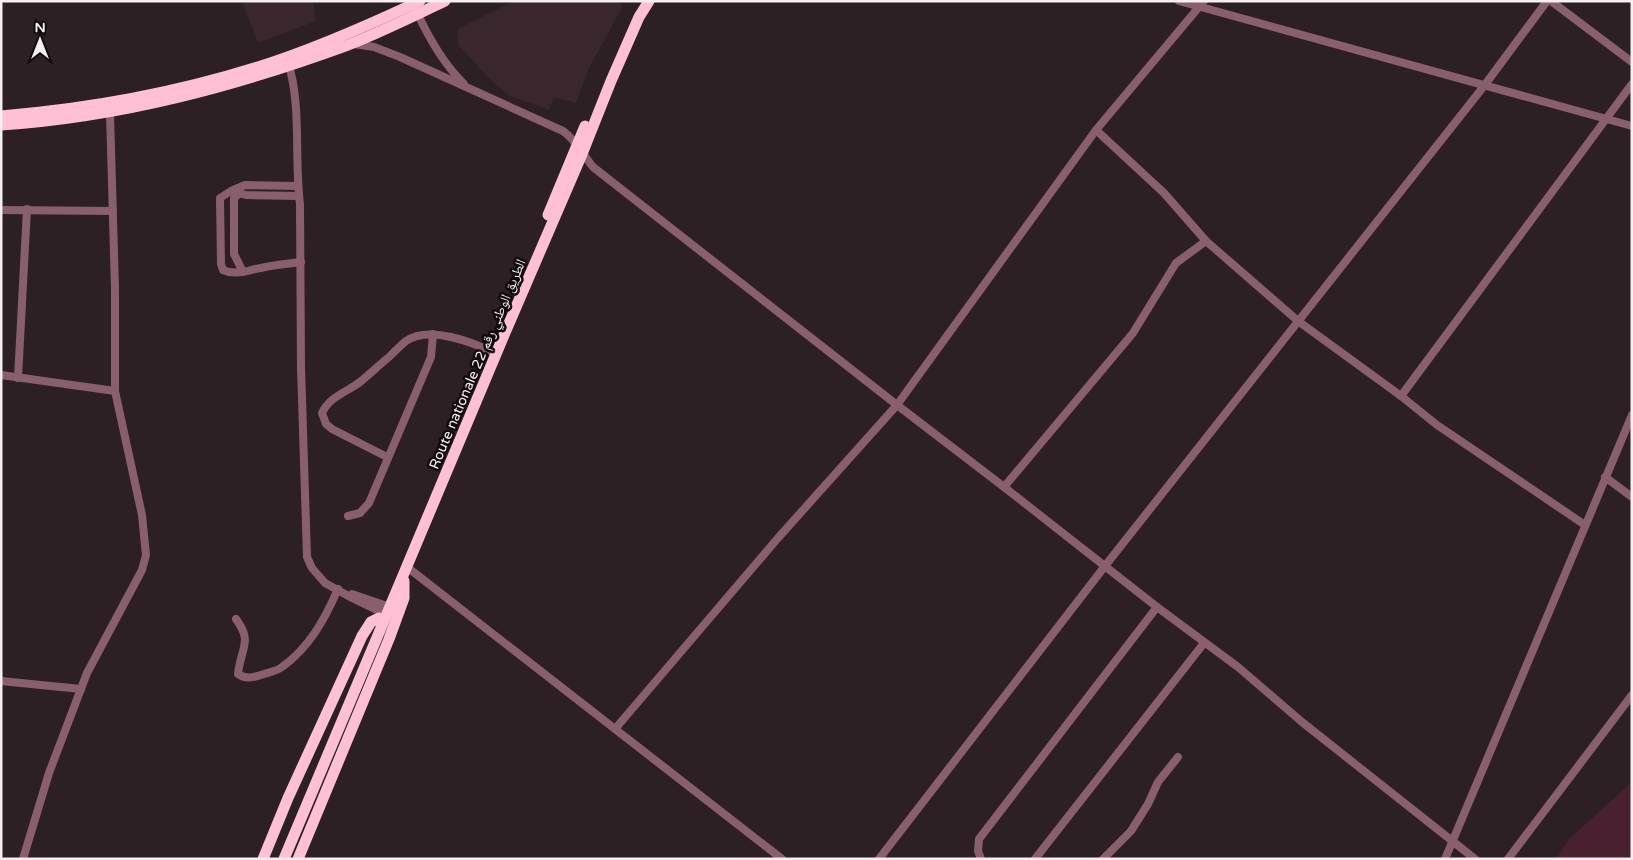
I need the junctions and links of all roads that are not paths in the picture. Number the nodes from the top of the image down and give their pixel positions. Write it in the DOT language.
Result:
graph roads {
  1 [pos="445,1"];
  2 [pos="641,1"];
  3 [pos="650,1"];
  4 [pos="1178,1"];
  5 [pos="1547,1"];
  6 [pos="1551,1"];
  7 [pos="1202,4"];
  8 [pos="417,6"];
  9 [pos="340,36"];
  10 [pos="349,44"];
  11 [pos="287,61"];
  12 [pos="1632,62"];
  13 [pos="1632,84"];
  14 [pos="1484,86"];
  15 [pos="468,87"];
  16 [pos="110,112"];
  17 [pos="1,116"];
  18 [pos="1606,118"];
  19 [pos="1,125"];
  20 [pos="1632,126"];
  21 [pos="1096,130"];
  22 [pos="580,149"];
  23 [pos="298,186"];
  24 [pos="231,191"];
  25 [pos="240,193"];
  26 [pos="299,196"];
  27 [pos="27,209"];
  28 [pos="1,210"];
  29 [pos="113,211"];
  30 [pos="1206,241"];
  31 [pos="301,262"];
  32 [pos="243,272"];
  33 [pos="1298,321"];
  34 [pos="433,334"];
  35 [pos="493,353"];
  36 [pos="1,375"];
  37 [pos="18,378"];
  38 [pos="115,391"];
  39 [pos="1401,396"];
  40 [pos="897,405"];
  41 [pos="1632,415"];
  42 [pos="388,457"];
  43 [pos="1605,478"];
  44 [pos="1004,487"];
  45 [pos="1632,497"];
  46 [pos="348,516"];
  47 [pos="1585,525"];
  48 [pos="1105,566"];
  49 [pos="405,571"];
  50 [pos="341,591"];
  51 [pos="1157,607"];
  52 [pos="384,611"];
  53 [pos="236,619"];
  54 [pos="1204,643"];
  55 [pos="1,681"];
  56 [pos="81,689"];
  57 [pos="1632,695"];
  58 [pos="615,729"];
  59 [pos="331,738"];
  60 [pos="1178,757"];
  61 [pos="1453,840"];
  62 [pos="24,859"];
  63 [pos="263,859"];
  64 [pos="276,859"];
  65 [pos="284,859"];
  66 [pos="298,859"];
  67 [pos="782,859"];
  68 [pos="879,859"];
  69 [pos="980,859"];
  70 [pos="1035,859"];
  71 [pos="1103,859"];
  72 [pos="1445,859"];
  73 [pos="1475,859"];
  74 [pos="1508,859"];
  1 -- 8 [label="highway"];
  2 -- 22 [label="highway, Route nationale 22 الطريق الوطني رقم"];
  3 -- 22 [label="highway, Route nationale 22 الطريق الوطني رقم"];
  4 -- 7 [label="street"];
  5 -- 14 [label="street"];
  6 -- 12 [label="street"];
  7 -- 14 [label="street"];
  7 -- 21 [label="street"];
  8 -- 9 [label="highway"];
  8 -- 10 [label="highway"];
  8 -- 15 [label="street"];
  9 -- 10 [label="street"];
  9 -- 11 [label="highway"];
  10 -- 11 [label="highway"];
  10 -- 15 [label="street"];
  11 -- 16 [label="highway"];
  11 -- 17 [label="highway"];
  11 -- 23 [label="street"];
  13 -- 18 [label="street"];
  14 -- 18 [label="street"];
  14 -- 33 [label="street"];
  15 -- 22 [label="street"];
  16 -- 19 [label="highway"];
  16 -- 29 [label="street"];
  18 -- 20 [label="street"];
  18 -- 39 [label="street"];
  21 -- 30 [label="street"];
  21 -- 40 [label="street"];
  22 -- 35 [label="highway, Route nationale 22 الطريق الوطني رقم"];
  22 -- 40 [label="street"];
  23 -- 24 [label="street"];
  23 -- 26 [label="street"];
  24 -- 25 [label="street"];
  24 -- 32 [label="street"];
  25 -- 26 [label="street"];
  25 -- 32 [label="street"];
  26 -- 31 [label="street"];
  27 -- 28 [label="street"];
  27 -- 29 [label="street"];
  27 -- 37 [label="street"];
  29 -- 38 [label="street"];
  30 -- 33 [label="street"];
  30 -- 44 [label="street"];
  31 -- 32 [label="street"];
  31 -- 50 [label="street"];
  33 -- 39 [label="street"];
  33 -- 48 [label="street"];
  34 -- 35 [label="street"];
  34 -- 42 [label="street"];
  34 -- 42 [label="street"];
  35 -- 49 [label="highway, Route nationale 22 الطريق الوطني رقم"];
  35 -- 52 [label="highway, Route nationale 22 الطريق الوطني رقم"];
  36 -- 37 [label="street"];
  37 -- 38 [label="street"];
  38 -- 56 [label="street"];
  39 -- 47 [label="street"];
  40 -- 44 [label="street"];
  40 -- 58 [label="street"];
  41 -- 43 [label="street"];
  42 -- 46 [label="street"];
  43 -- 45 [label="street"];
  43 -- 47 [label="street"];
  44 -- 48 [label="street"];
  47 -- 61 [label="street"];
  48 -- 51 [label="street"];
  48 -- 68 [label="street"];
  49 -- 52 [label="highway, Route nationale 22 الطريق الوطني رقم"];
  49 -- 58 [label="street"];
  49 -- 66 [label="highway"];
  50 -- 52 [label="street"];
  50 -- 53 [label="street"];
  51 -- 54 [label="street"];
  51 -- 69 [label="street"];
  52 -- 59 [label="highway, Route nationale 22 الطريق الوطني رقم"];
  52 -- 63 [label="highway"];
  54 -- 61 [label="street"];
  54 -- 70 [label="street"];
  55 -- 56 [label="street"];
  56 -- 62 [label="street"];
  57 -- 74 [label="street"];
  58 -- 67 [label="street"];
  59 -- 64 [label="highway"];
  59 -- 65 [label="highway"];
  60 -- 71 [label="street"];
  61 -- 72 [label="street"];
  61 -- 73 [label="street"];
}
